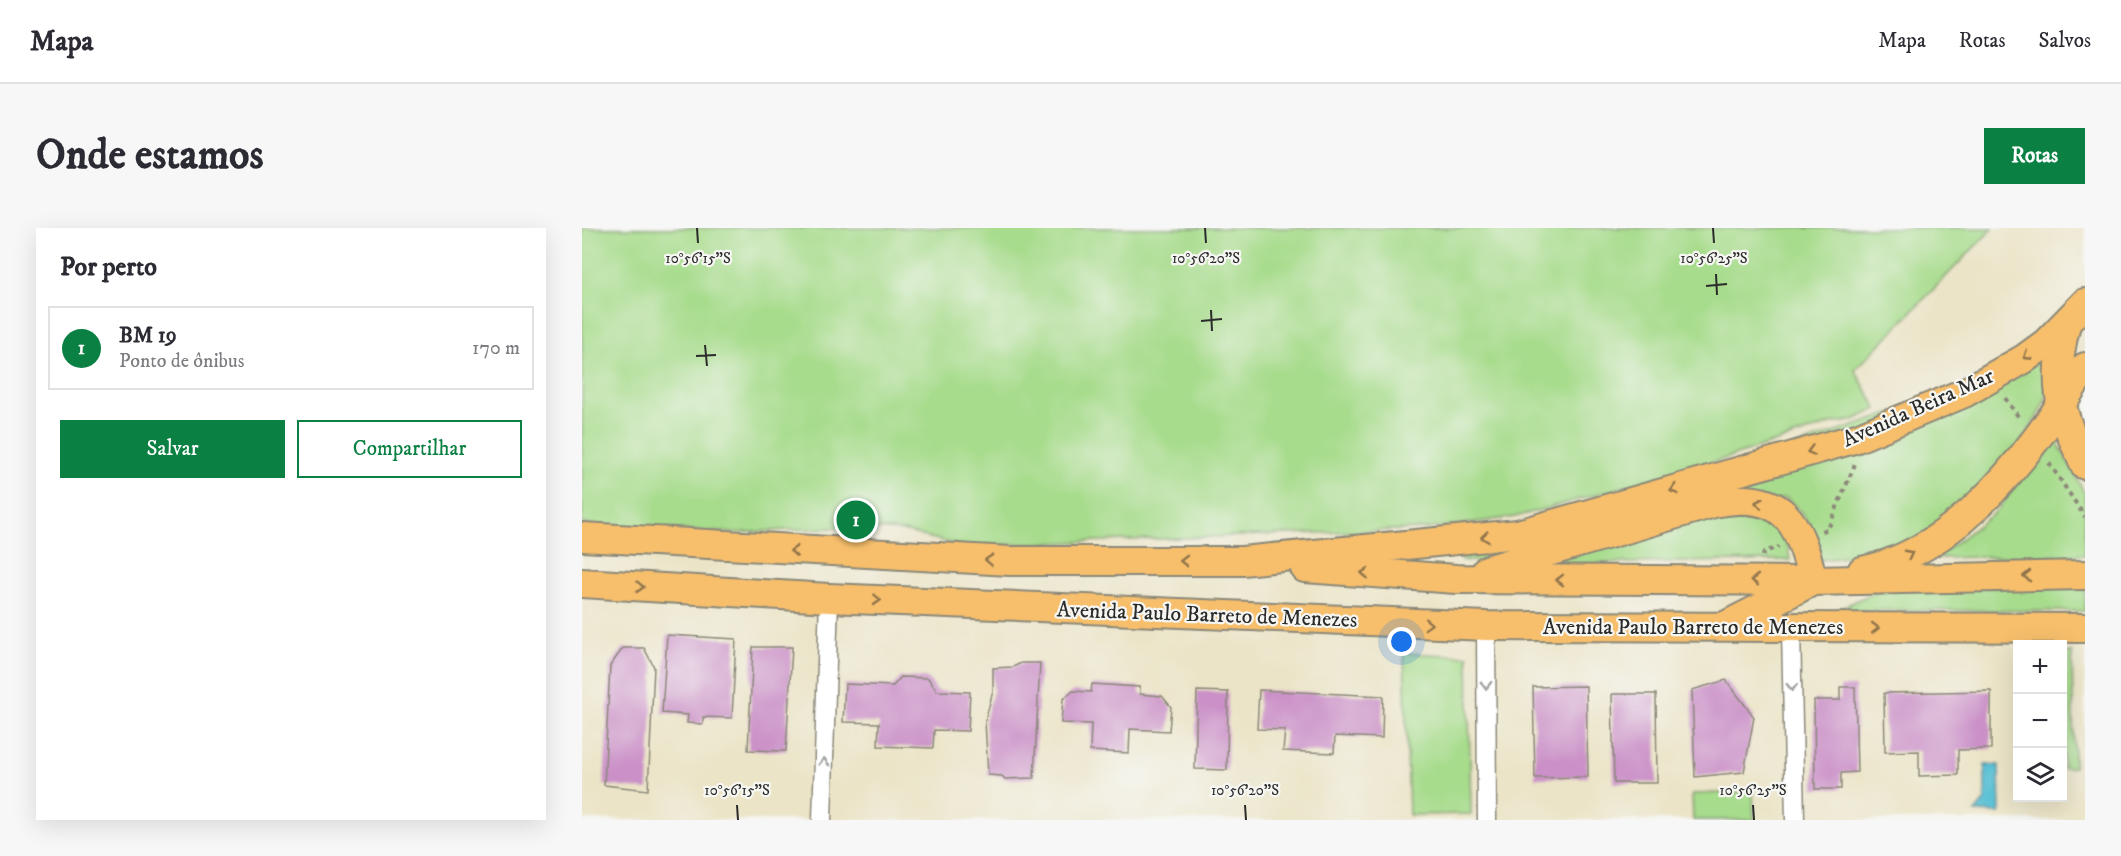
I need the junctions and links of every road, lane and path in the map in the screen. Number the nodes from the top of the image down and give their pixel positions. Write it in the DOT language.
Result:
graph roads {
  1 [pos="2085,303"];
  2 [pos="2066,324"];
  3 [pos="2085,367"];
  4 [pos="2060,407"];
  5 [pos="1857,438"];
  6 [pos="2035,440"];
  7 [pos="2085,465"];
  8 [pos="1730,473"];
  9 [pos="2085,517"];
  10 [pos="582,537"];
  11 [pos="1801,538"];
  12 [pos="1242,561"];
  13 [pos="2085,575"];
  14 [pos="1456,579"];
  15 [pos="1813,581"];
  16 [pos="582,583"];
  17 [pos="829,598"];
  18 [pos="1486,626"];
  19 [pos="1725,626"];
  20 [pos="1791,628"];
  21 [pos="2085,628"];
  22 [pos="822,820"];
  23 [pos="1487,820"];
  24 [pos="1795,820"];
  1 -- 2 [label="main road, Avenida Beira Mar"];
  2 -- 4 [label="main road"];
  2 -- 5 [label="main road, Avenida Beira Mar, one-way"];
  3 -- 4 [label="main road"];
  4 -- 6 [label="main road"];
  4 -- 7 [label="main road"];
  5 -- 8 [label="main road, Avenida Beira Mar, one-way"];
  5 -- 11 [label="path"];
  6 -- 9 [label="path"];
  15 -- 6 [label="main road, one-way"];
  8 -- 12 [label="main road, Avenida Paulo Barreto de Menezes, one-way"];
  12 -- 10 [label="main road, Avenida Paulo Barreto de Menezes, one-way"];
  11 -- 14 [label="main road, one-way"];
  11 -- 15 [label="main road"];
  14 -- 12 [label="main road, Avenida Paulo Barreto de Menezes, one-way"];
  13 -- 15 [label="main road, Avenida Paulo Barreto de Menezes, one-way"];
  15 -- 14 [label="main road, Avenida Paulo Barreto de Menezes, one-way"];
  15 -- 19 [label="main road"];
  16 -- 17 [label="main road, Avenida Paulo Barreto de Menezes, one-way"];
  17 -- 18 [label="main road, Avenida Paulo Barreto de Menezes, one-way"];
  22 -- 17 [label="street, one-way"];
  18 -- 19 [label="main road, Avenida Paulo Barreto de Menezes"];
  18 -- 23 [label="street, one-way"];
  19 -- 20 [label="main road, Avenida Paulo Barreto de Menezes"];
  20 -- 21 [label="main road, Avenida Paulo Barreto de Menezes, one-way"];
  20 -- 24 [label="street, one-way"];
}
